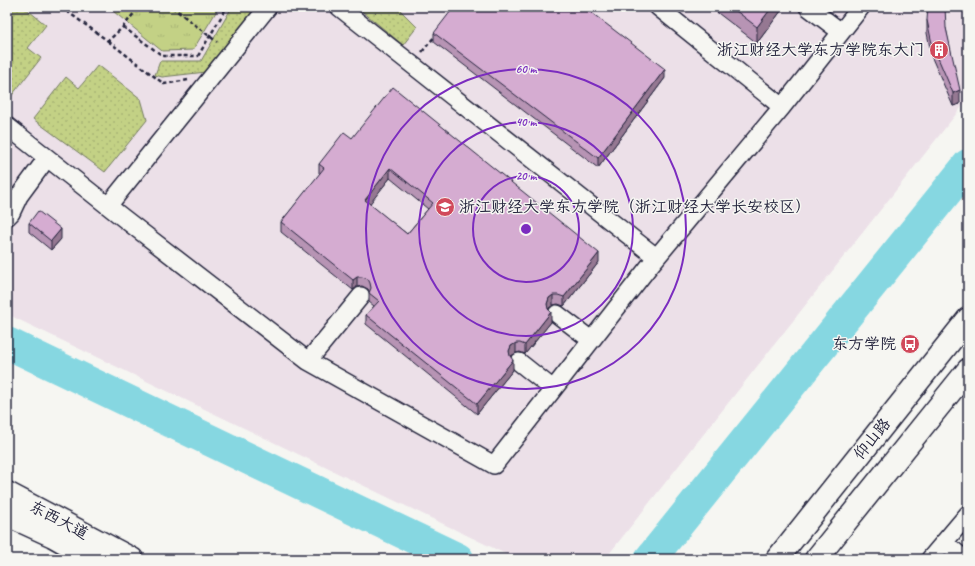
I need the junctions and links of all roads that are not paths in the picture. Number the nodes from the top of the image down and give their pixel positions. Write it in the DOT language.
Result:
graph roads {
  1 [pos="268,7"];
  2 [pos="339,7"];
  3 [pos="658,7"];
  4 [pos="808,7"];
  5 [pos="861,7"];
  6 [pos="841,32"];
  7 [pos="782,107"];
  8 [pos="7,126"];
  9 [pos="47,158"];
  10 [pos="108,206"];
  11 [pos="7,217"];
  12 [pos="656,257"];
  13 [pos="361,296"];
  14 [pos="557,314"];
  15 [pos="968,319"];
  16 [pos="591,340"];
  17 [pos="308,361"];
  18 [pos="519,362"];
  19 [pos="968,370"];
  20 [pos="553,389"];
  21 [pos="7,493"];
  22 [pos="968,514"];
  23 [pos="7,515"];
  24 [pos="944,542"];
  25 [pos="94,559"];
  26 [pos="132,559"];
  27 [pos="777,559"];
  28 [pos="816,559"];
  29 [pos="930,559"];
  30 [pos="964,559"];
  1 -- 10 [label="street"];
  2 -- 12 [label="street"];
  3 -- 7 [label="street"];
  4 -- 6 [label="street"];
  5 -- 6 [label="street"];
  6 -- 7 [label="street"];
  7 -- 12 [label="street"];
  8 -- 9 [label="street"];
  9 -- 10 [label="street"];
  9 -- 11 [label="street"];
  10 -- 17 [label="street"];
  12 -- 16 [label="street"];
  13 -- 17 [label="street"];
  14 -- 16 [label="street"];
  15 -- 27 [label="main road, 仰山路"];
  16 -- 20 [label="street"];
  17 -- 20 [label="street"];
  18 -- 20 [label="street"];
  19 -- 28 [label="main road, 仰山路"];
  21 -- 26 [label="main road, 东西大道"];
  22 -- 24 [label="street"];
  23 -- 25 [label="main road, 东西大道"];
  24 -- 29 [label="street"];
  24 -- 30 [label="street"];
}
